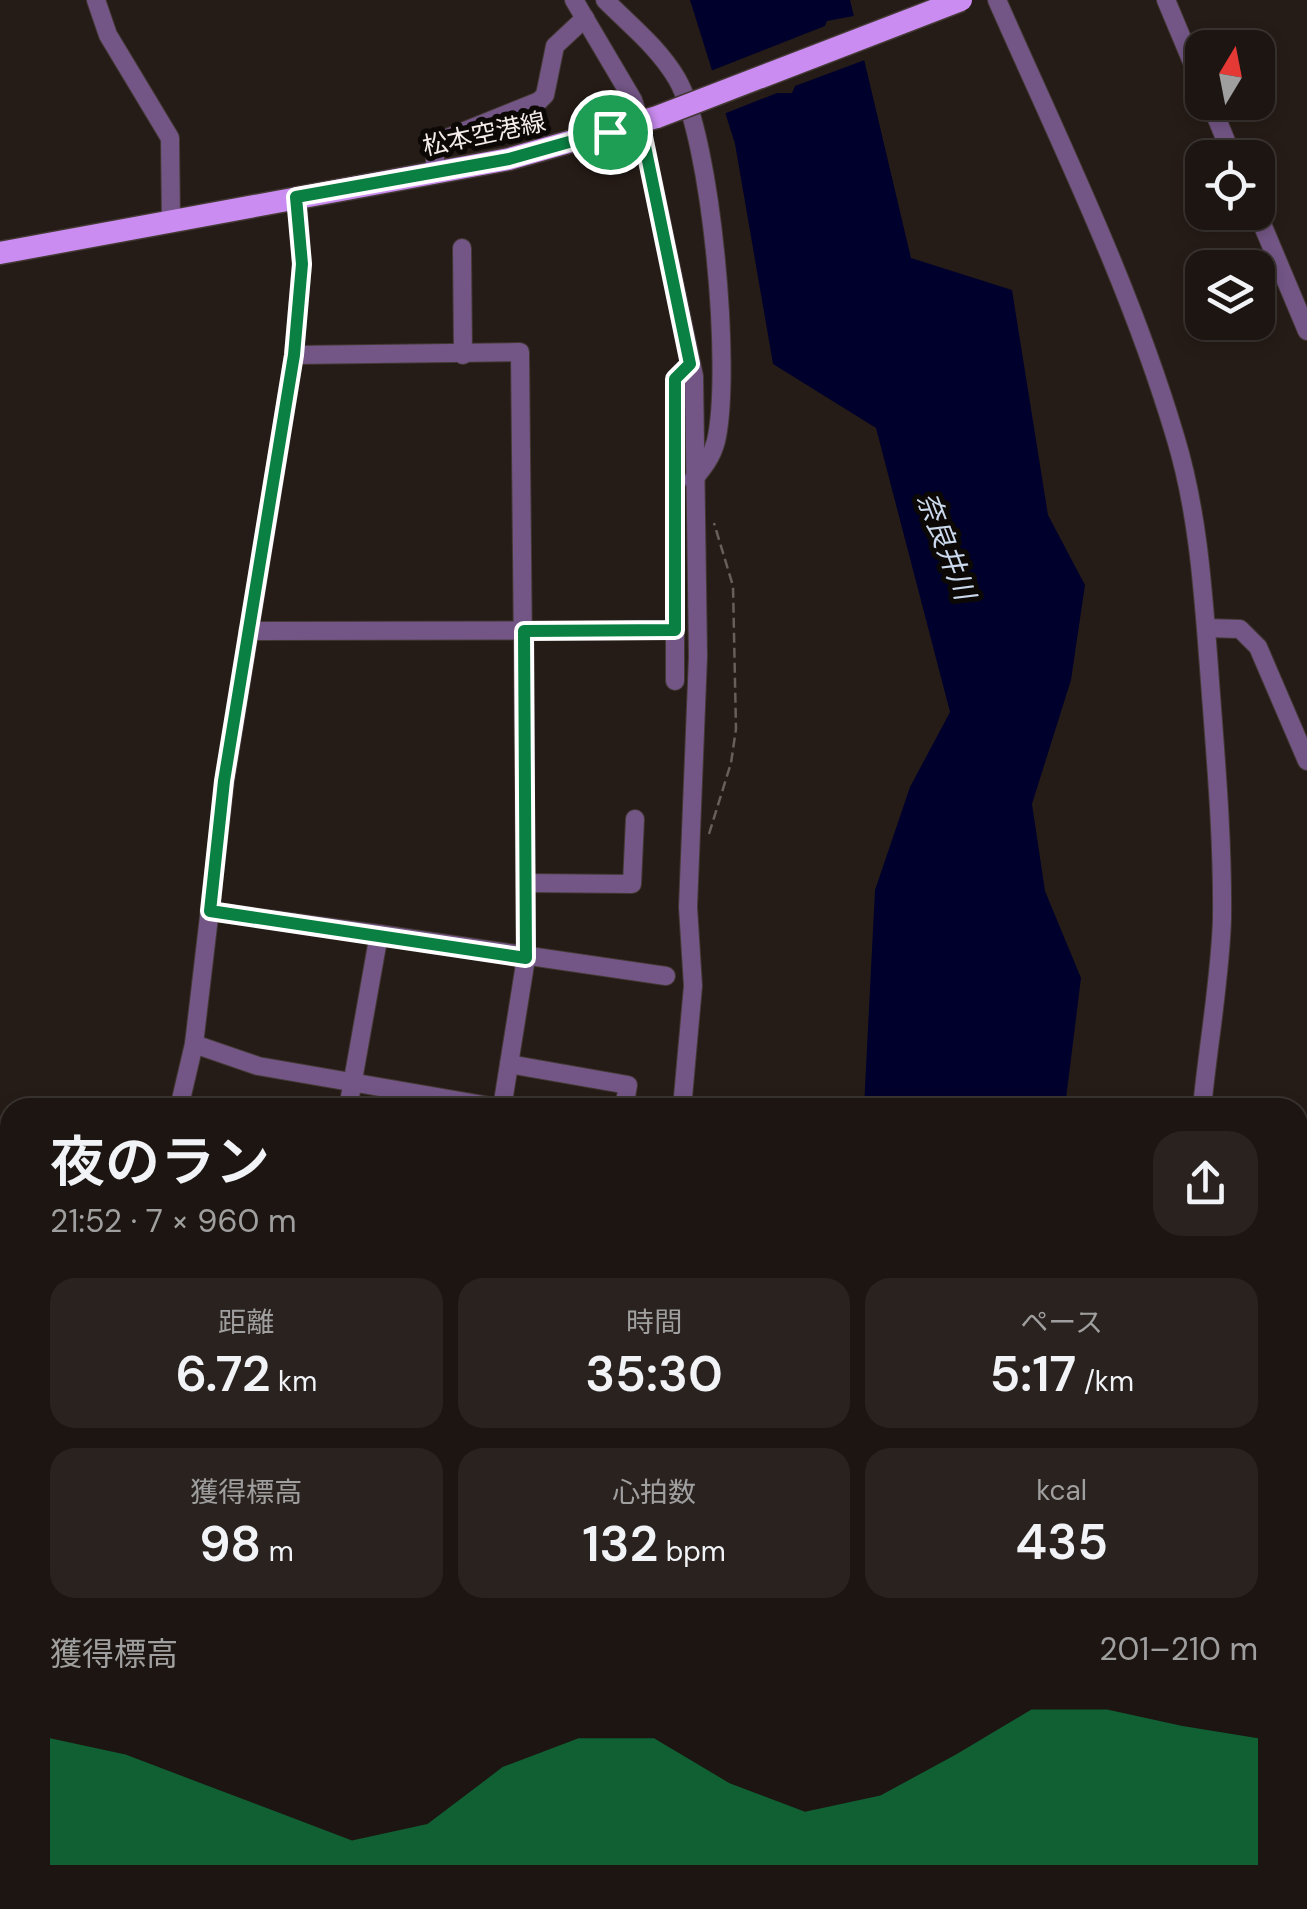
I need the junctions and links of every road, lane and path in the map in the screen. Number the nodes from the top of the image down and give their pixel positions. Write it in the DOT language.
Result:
graph roads {
  1 [pos="96,0"];
  2 [pos="574,0"];
  3 [pos="605,0"];
  4 [pos="960,0"];
  5 [pos="997,0"];
  6 [pos="1166,0"];
  7 [pos="585,18"];
  8 [pos="1185,45"];
  9 [pos="649,119"];
  10 [pos="436,173"];
  11 [pos="296,197"];
  12 [pos="171,222"];
  13 [pos="1264,230"];
  14 [pos="462,248"];
  15 [pos="0,253"];
  16 [pos="1307,330"];
  17 [pos="294,355"];
  18 [pos="463,355"];
  19 [pos="690,364"];
  20 [pos="693,480"];
  21 [pos="712,513"];
  22 [pos="1206,628"];
  23 [pos="675,630"];
  24 [pos="248,631"];
  25 [pos="524,631"];
  26 [pos="676,682"];
  27 [pos="1307,761"];
  28 [pos="634,819"];
  29 [pos="708,838"];
  30 [pos="525,883"];
  31 [pos="210,911"];
  32 [pos="380,934"];
  33 [pos="526,958"];
  34 [pos="666,976"];
  35 [pos="194,1044"];
  36 [pos="509,1064"];
  37 [pos="354,1080"];
  38 [pos="181,1098"];
  39 [pos="350,1098"];
  40 [pos="448,1098"];
  41 [pos="503,1098"];
  42 [pos="626,1098"];
  43 [pos="683,1098"];
  44 [pos="1203,1098"];
  1 -- 12 [label="street"];
  2 -- 7 [label="street"];
  3 -- 20 [label="street"];
  4 -- 9 [label="main road, 松本空港線, bridge"];
  5 -- 22 [label="street"];
  6 -- 8 [label="street"];
  7 -- 9 [label="street"];
  7 -- 10 [label="street"];
  9 -- 10 [label="main road, 松本空港線"];
  9 -- 19 [label="street"];
  10 -- 11 [label="main road, 松本空港線"];
  11 -- 12 [label="main road, 松本空港線"];
  11 -- 17 [label="street"];
  12 -- 15 [label="main road, 松本空港線"];
  13 -- 16 [label="street"];
  14 -- 18 [label="street"];
  17 -- 18 [label="street"];
  17 -- 24 [label="street"];
  18 -- 25 [label="street"];
  19 -- 20 [label="street"];
  19 -- 23 [label="street"];
  20 -- 43 [label="street"];
  21 -- 29 [label="path"];
  22 -- 27 [label="street"];
  22 -- 44 [label="street"];
  23 -- 25 [label="street"];
  23 -- 26 [label="street"];
  24 -- 25 [label="street"];
  24 -- 31 [label="street"];
  25 -- 30 [label="street"];
  28 -- 30 [label="street"];
  30 -- 33 [label="street"];
  31 -- 32 [label="street"];
  31 -- 35 [label="street"];
  32 -- 33 [label="street"];
  32 -- 37 [label="street"];
  33 -- 34 [label="street"];
  33 -- 36 [label="street"];
  35 -- 37 [label="street"];
  35 -- 38 [label="street"];
  36 -- 41 [label="street"];
  36 -- 42 [label="street"];
  37 -- 39 [label="street"];
  37 -- 40 [label="street"];
}
